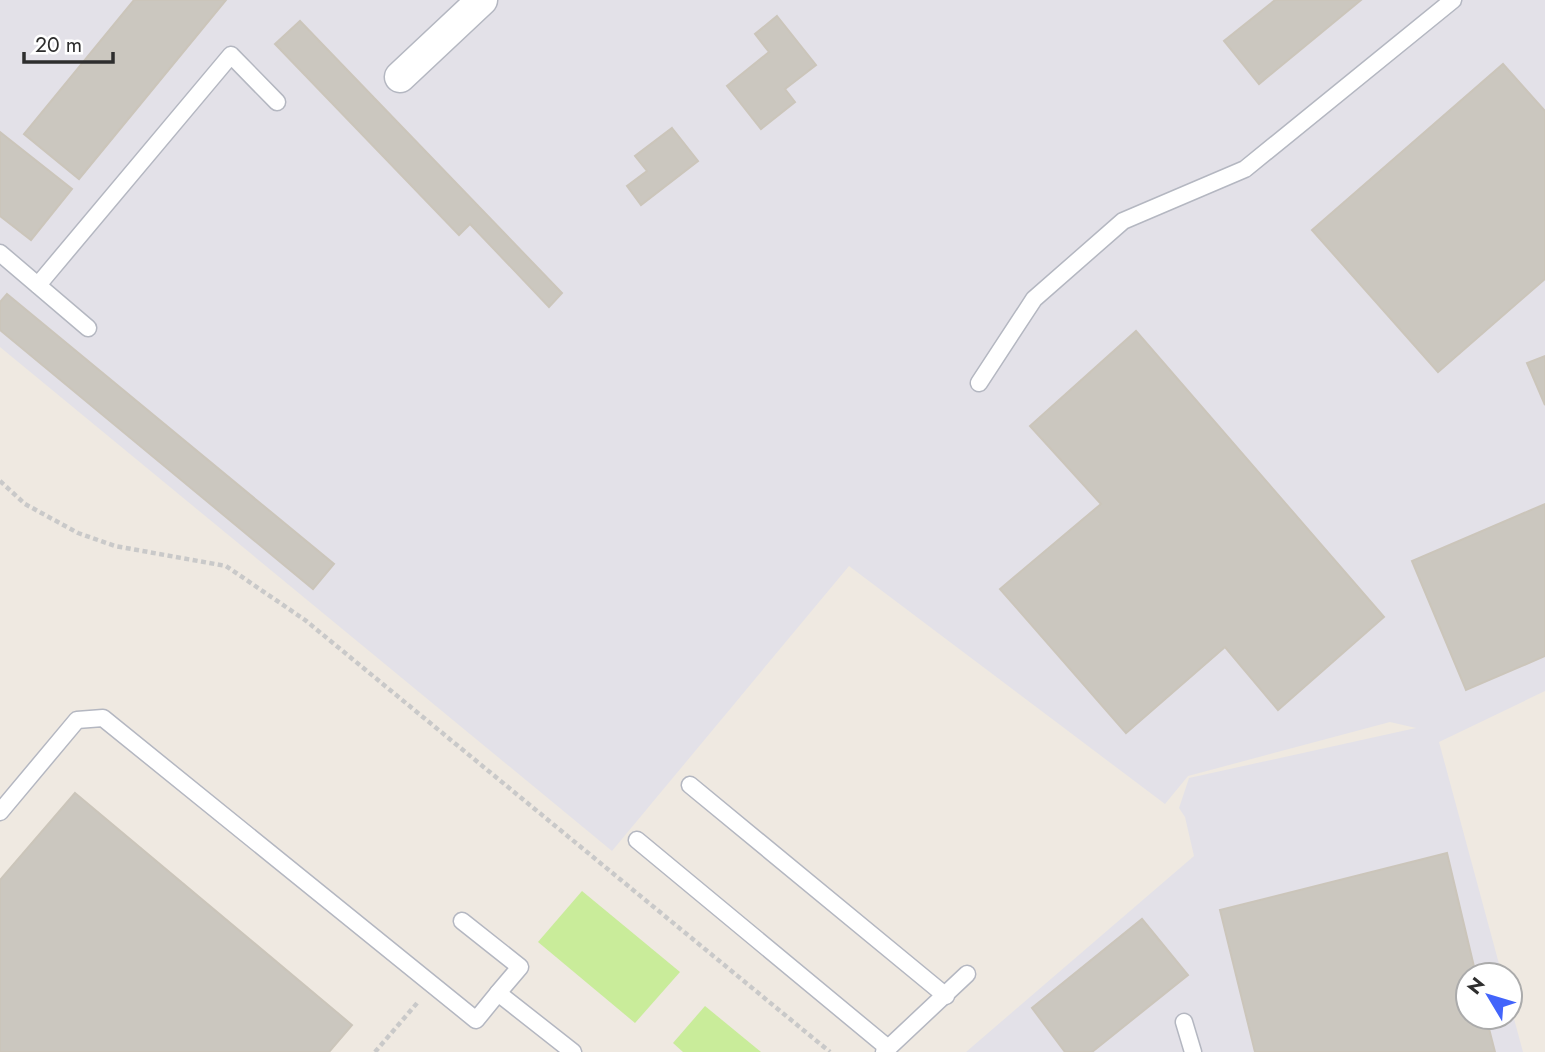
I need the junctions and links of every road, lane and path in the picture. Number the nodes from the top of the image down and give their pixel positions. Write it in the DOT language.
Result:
graph roads {
  1 [pos="482,0"];
  2 [pos="1453,0"];
  3 [pos="400,76"];
  4 [pos="277,102"];
  5 [pos="0,253"];
  6 [pos="38,285"];
  7 [pos="88,328"];
  8 [pos="979,383"];
  9 [pos="0,481"];
  10 [pos="690,785"];
  11 [pos="0,812"];
  12 [pos="637,840"];
  13 [pos="462,921"];
  14 [pos="967,974"];
  15 [pos="434,984"];
  16 [pos="498,993"];
  17 [pos="946,996"];
  18 [pos="1184,1022"];
  19 [pos="886,1050"];
  20 [pos="375,1052"];
  21 [pos="573,1052"];
  22 [pos="830,1052"];
  23 [pos="1192,1052"];
  1 -- 3 [label="street"];
  2 -- 8 [label="lane"];
  4 -- 6 [label="lane"];
  5 -- 6 [label="lane"];
  6 -- 7 [label="lane"];
  9 -- 22 [label="path"];
  10 -- 17 [label="lane"];
  11 -- 15 [label="lane"];
  12 -- 19 [label="lane"];
  13 -- 16 [label="lane"];
  14 -- 17 [label="lane"];
  15 -- 16 [label="lane"];
  15 -- 20 [label="path"];
  16 -- 21 [label="lane"];
  17 -- 19 [label="lane"];
  18 -- 23 [label="lane"];
}
